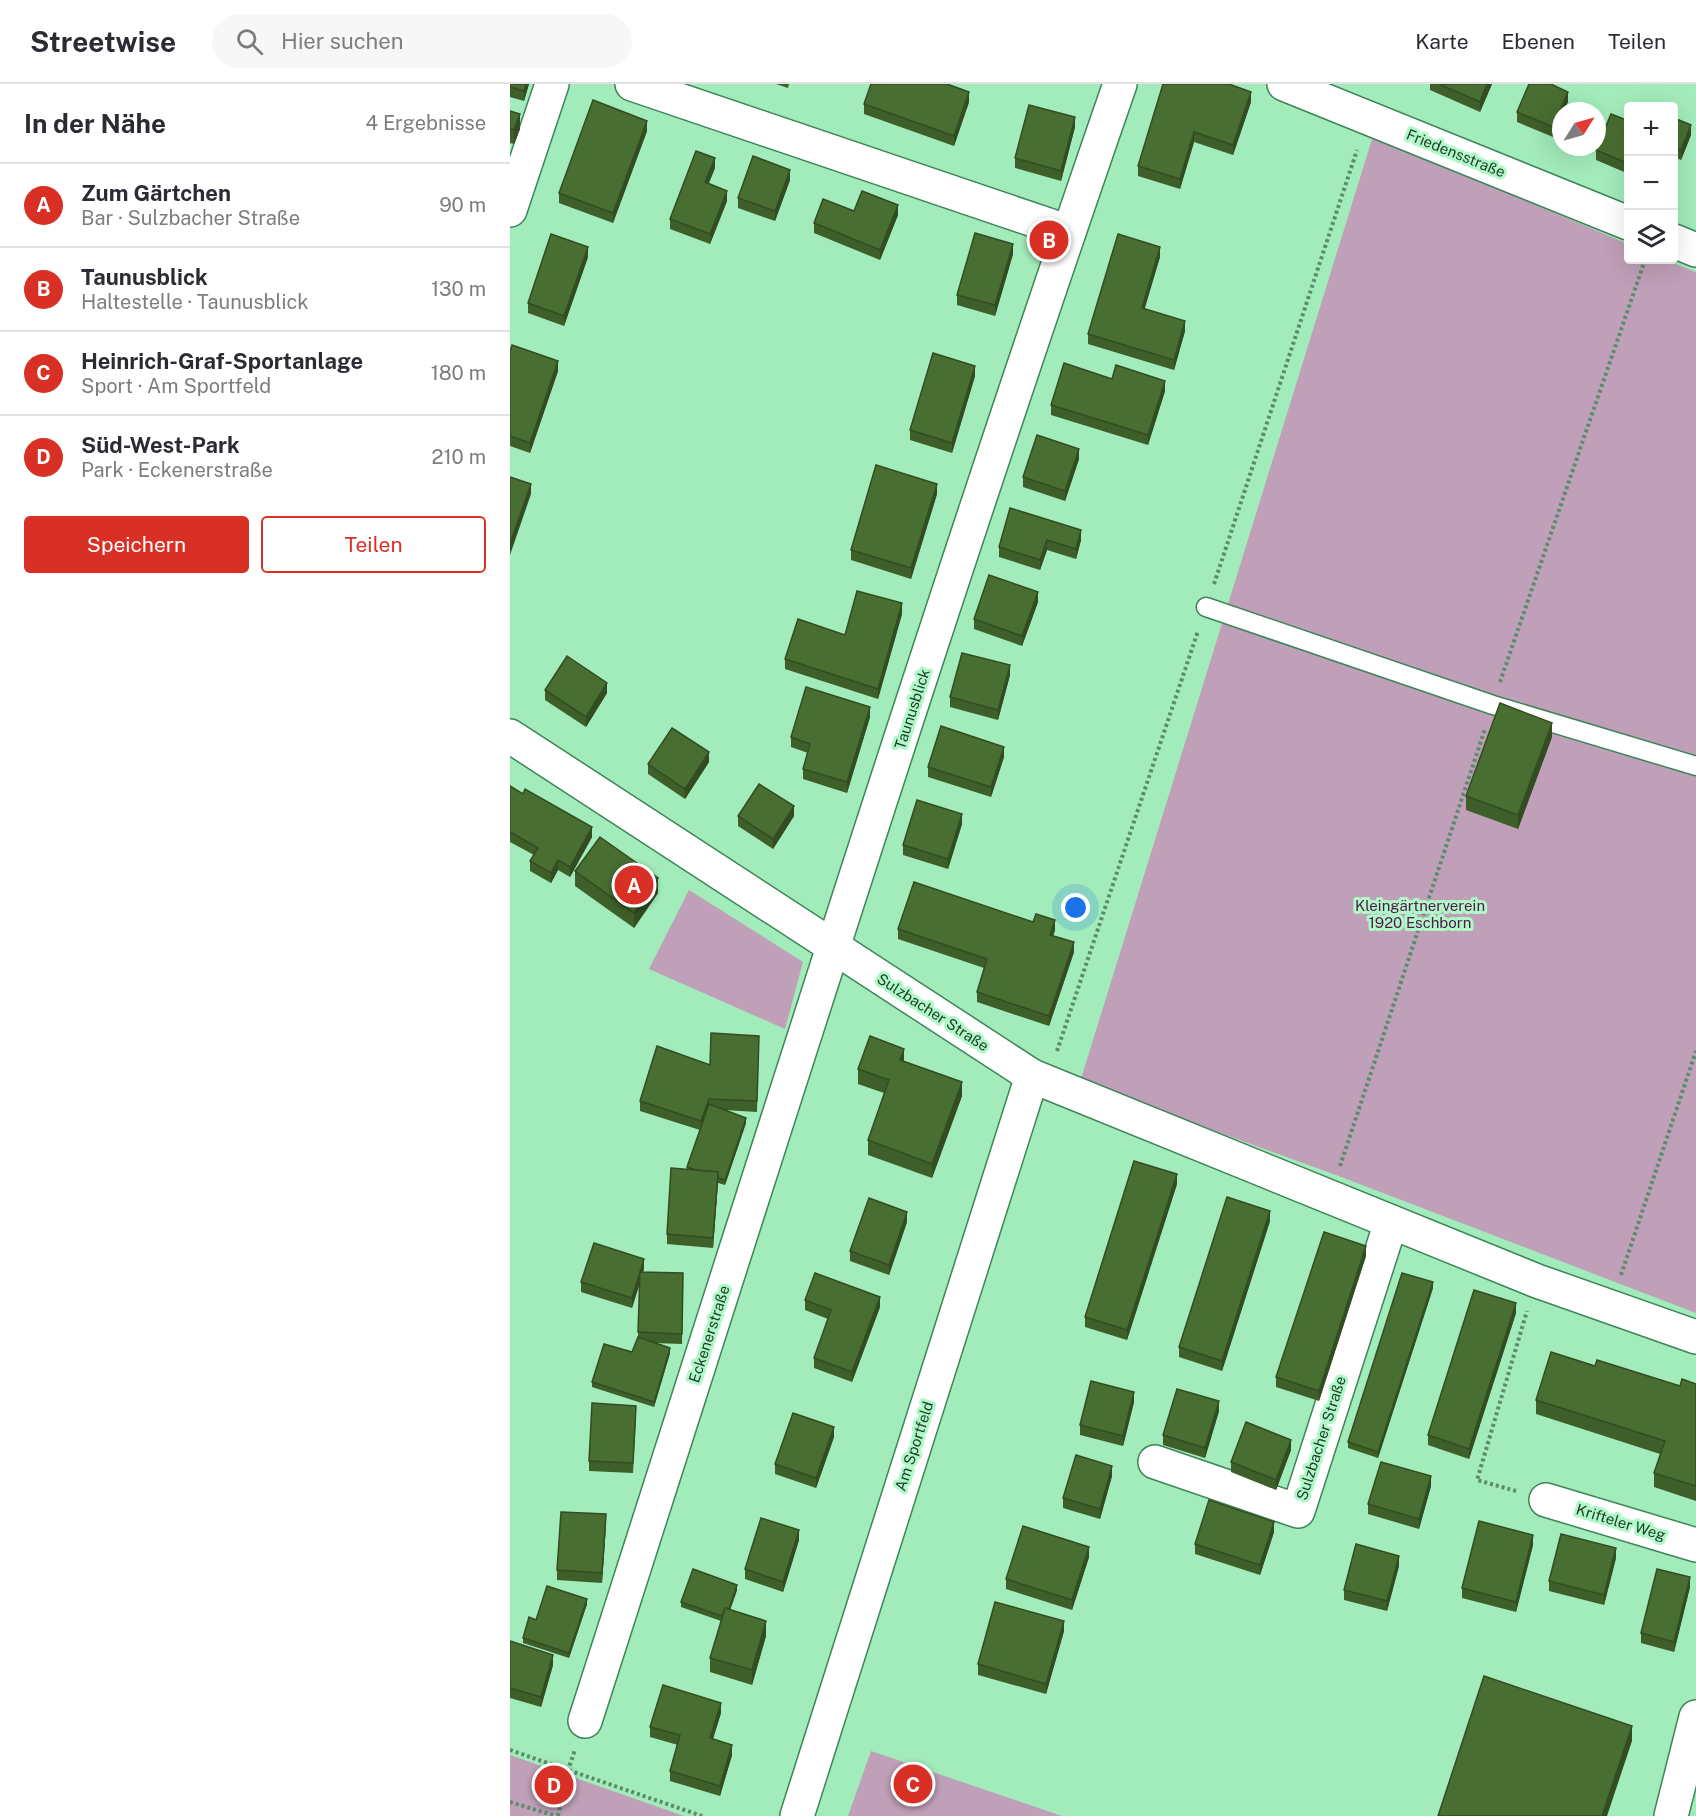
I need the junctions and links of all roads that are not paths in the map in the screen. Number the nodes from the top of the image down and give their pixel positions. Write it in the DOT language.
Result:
graph roads {
  1 [pos="552,84"];
  2 [pos="632,84"];
  3 [pos="1120,84"];
  4 [pos="1284,84"];
  5 [pos="510,210"];
  6 [pos="1624,221"];
  7 [pos="1069,232"];
  8 [pos="1678,243"];
  9 [pos="1696,250"];
  10 [pos="1206,607"];
  11 [pos="510,736"];
  12 [pos="1696,766"];
  13 [pos="834,946"];
  14 [pos="1032,1076"];
  15 [pos="1391,1222"];
  16 [pos="1696,1337"];
  17 [pos="1155,1462"];
  18 [pos="1546,1500"];
  19 [pos="1696,1545"];
  20 [pos="1696,1717"];
  21 [pos="585,1721"];
  22 [pos="797,1816"];
  23 [pos="1671,1816"];
  1 -- 5 [label="street"];
  2 -- 7 [label="street"];
  3 -- 7 [label="street, Taunusblick"];
  4 -- 6 [label="street, Friedensstraße"];
  7 -- 13 [label="street, Taunusblick"];
  8 -- 9 [label="street"];
  10 -- 12 [label="lane"];
  11 -- 13 [label="street, Sulzbacher Straße"];
  13 -- 14 [label="street, Sulzbacher Straße"];
  13 -- 21 [label="street, Eckenerstraße"];
  14 -- 15 [label="street, Sulzbacher Straße"];
  14 -- 22 [label="street, Am Sportfeld"];
  15 -- 16 [label="street, Sulzbacher Straße"];
  15 -- 17 [label="street, Sulzbacher Straße"];
  18 -- 19 [label="street, Krifteler Weg"];
  20 -- 23 [label="street"];
}
